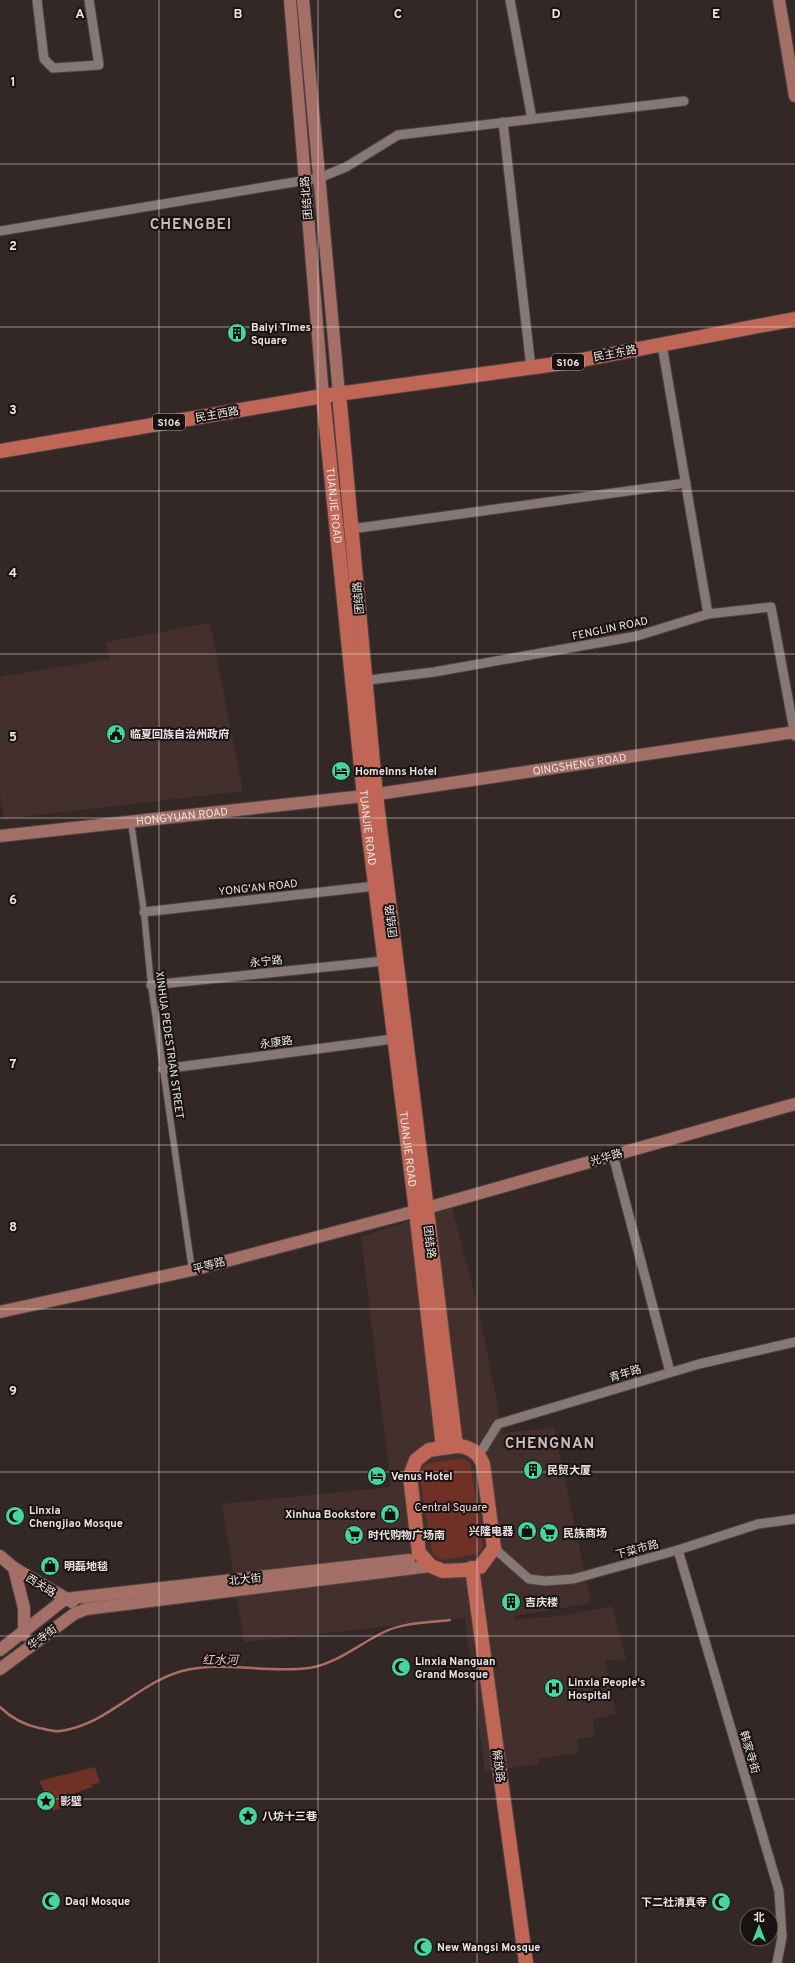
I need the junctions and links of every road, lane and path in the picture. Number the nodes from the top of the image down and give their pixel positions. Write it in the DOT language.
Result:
graph roads {
  1 [pos="37,0"];
  2 [pos="88,0"];
  3 [pos="290,0"];
  4 [pos="303,0"];
  5 [pos="510,0"];
  6 [pos="779,0"];
  7 [pos="795,96"];
  8 [pos="684,101"];
  9 [pos="532,119"];
  10 [pos="503,122"];
  11 [pos="319,178"];
  12 [pos="305,181"];
  13 [pos="0,231"];
  14 [pos="795,310"];
  15 [pos="795,320"];
  16 [pos="773,324"];
  17 [pos="795,325"];
  18 [pos="662,345"];
  19 [pos="531,368"];
  20 [pos="338,394"];
  21 [pos="322,396"];
  22 [pos="0,451"];
  23 [pos="686,483"];
  24 [pos="351,529"];
  25 [pos="708,614"];
  26 [pos="358,681"];
  27 [pos="795,732"];
  28 [pos="795,736"];
  29 [pos="370,795"];
  30 [pos="131,822"];
  31 [pos="0,836"];
  32 [pos="375,886"];
  33 [pos="144,912"];
  34 [pos="384,961"];
  35 [pos="151,985"];
  36 [pos="393,1039"];
  37 [pos="163,1069"];
  38 [pos="795,1104"];
  39 [pos="612,1155"];
  40 [pos="421,1209"];
  41 [pos="192,1270"];
  42 [pos="0,1312"];
  43 [pos="795,1342"];
  44 [pos="670,1372"];
  45 [pos="449,1447"];
  46 [pos="479,1455"];
  47 [pos="795,1519"];
  48 [pos="494,1548"];
  49 [pos="678,1550"];
  50 [pos="0,1556"];
  51 [pos="427,1562"];
  52 [pos="14,1568"];
  53 [pos="468,1569"];
  54 [pos="65,1599"];
  55 [pos="86,1609"];
  56 [pos="23,1632"];
  57 [pos="26,1649"];
  58 [pos="0,1650"];
  59 [pos="0,1669"];
  60 [pos="516,1963"];
  61 [pos="526,1963"];
  62 [pos="778,1963"];
  1 -- 2 [label="street"];
  3 -- 12 [label="main road, 团结北路"];
  4 -- 11 [label="main road, 团结北路"];
  5 -- 9 [label="street"];
  6 -- 7 [label="main road"];
  8 -- 9 [label="street"];
  9 -- 10 [label="street"];
  10 -- 11 [label="street"];
  10 -- 19 [label="street"];
  11 -- 12 [label="street"];
  11 -- 20 [label="main road, 团结北路"];
  12 -- 13 [label="street"];
  12 -- 21 [label="main road, 团结北路"];
  14 -- 16 [label="main road"];
  15 -- 16 [label="main road, 民主东路 / S106"];
  16 -- 17 [label="main road"];
  16 -- 18 [label="main road, 民主东路 / S106"];
  18 -- 19 [label="main road, 民主东路 / S106"];
  18 -- 23 [label="street"];
  19 -- 20 [label="main road, 民主东路 / S106"];
  20 -- 21 [label="main road, 民主西路 / S106"];
  20 -- 24 [label="main road, 团结路"];
  21 -- 22 [label="main road, 民主西路 / S106"];
  21 -- 26 [label="main road, TUANJIE ROAD"];
  23 -- 24 [label="street"];
  23 -- 25 [label="street"];
  24 -- 26 [label="main road, 团结路"];
  25 -- 26 [label="street, FENGLIN ROAD"];
  25 -- 27 [label="street, FENGLIN ROAD"];
  26 -- 29 [label="main road, TUANJIE ROAD"];
  27 -- 28 [label="street"];
  27 -- 29 [label="main road, QINGSHENG ROAD"];
  29 -- 30 [label="main road, HONGYUAN ROAD"];
  29 -- 32 [label="main road, TUANJIE ROAD"];
  29 -- 40 [label="main road, 团结路"];
  30 -- 31 [label="main road, HONGYUAN ROAD"];
  30 -- 33 [label="street, XINHUA PEDESTRIAN STREET"];
  32 -- 33 [label="street, YONG'AN ROAD"];
  32 -- 34 [label="main road, TUANJIE ROAD"];
  33 -- 35 [label="street, XINHUA PEDESTRIAN STREET"];
  34 -- 35 [label="street, 永宁路"];
  34 -- 36 [label="main road, TUANJIE ROAD"];
  35 -- 37 [label="street, XINHUA PEDESTRIAN STREET"];
  36 -- 37 [label="street, 永康路"];
  36 -- 40 [label="main road, TUANJIE ROAD"];
  37 -- 41 [label="street, XINHUA PEDESTRIAN STREET"];
  38 -- 39 [label="main road, 光华路"];
  39 -- 40 [label="main road, 光华路"];
  39 -- 44 [label="street"];
  40 -- 41 [label="main road, 平等路"];
  40 -- 45 [label="main road, 团结路"];
  41 -- 42 [label="main road, 平等路"];
  43 -- 44 [label="street, 青年路"];
  44 -- 46 [label="street, 青年路"];
  45 -- 46 [label="main road"];
  45 -- 51 [label="main road"];
  46 -- 48 [label="main road"];
  47 -- 49 [label="street, 下菜市路"];
  48 -- 49 [label="street, 下菜市路"];
  48 -- 53 [label="main road"];
  49 -- 62 [label="street, 韩家寺街"];
  50 -- 52 [label="main road, 西关路"];
  51 -- 53 [label="main road"];
  51 -- 54 [label="main road, 北大街"];
  51 -- 55 [label="main road, 北大街"];
  52 -- 54 [label="main road, 西关路"];
  52 -- 56 [label="main road"];
  53 -- 60 [label="main road, 解放路"];
  53 -- 61 [label="main road, 解放路"];
  54 -- 55 [label="main road, 西关路"];
  54 -- 56 [label="main road, 华寺街"];
  55 -- 57 [label="main road, 华寺街"];
  56 -- 57 [label="main road"];
  56 -- 58 [label="main road, 华寺街"];
  57 -- 59 [label="main road, 华寺街"];
}
